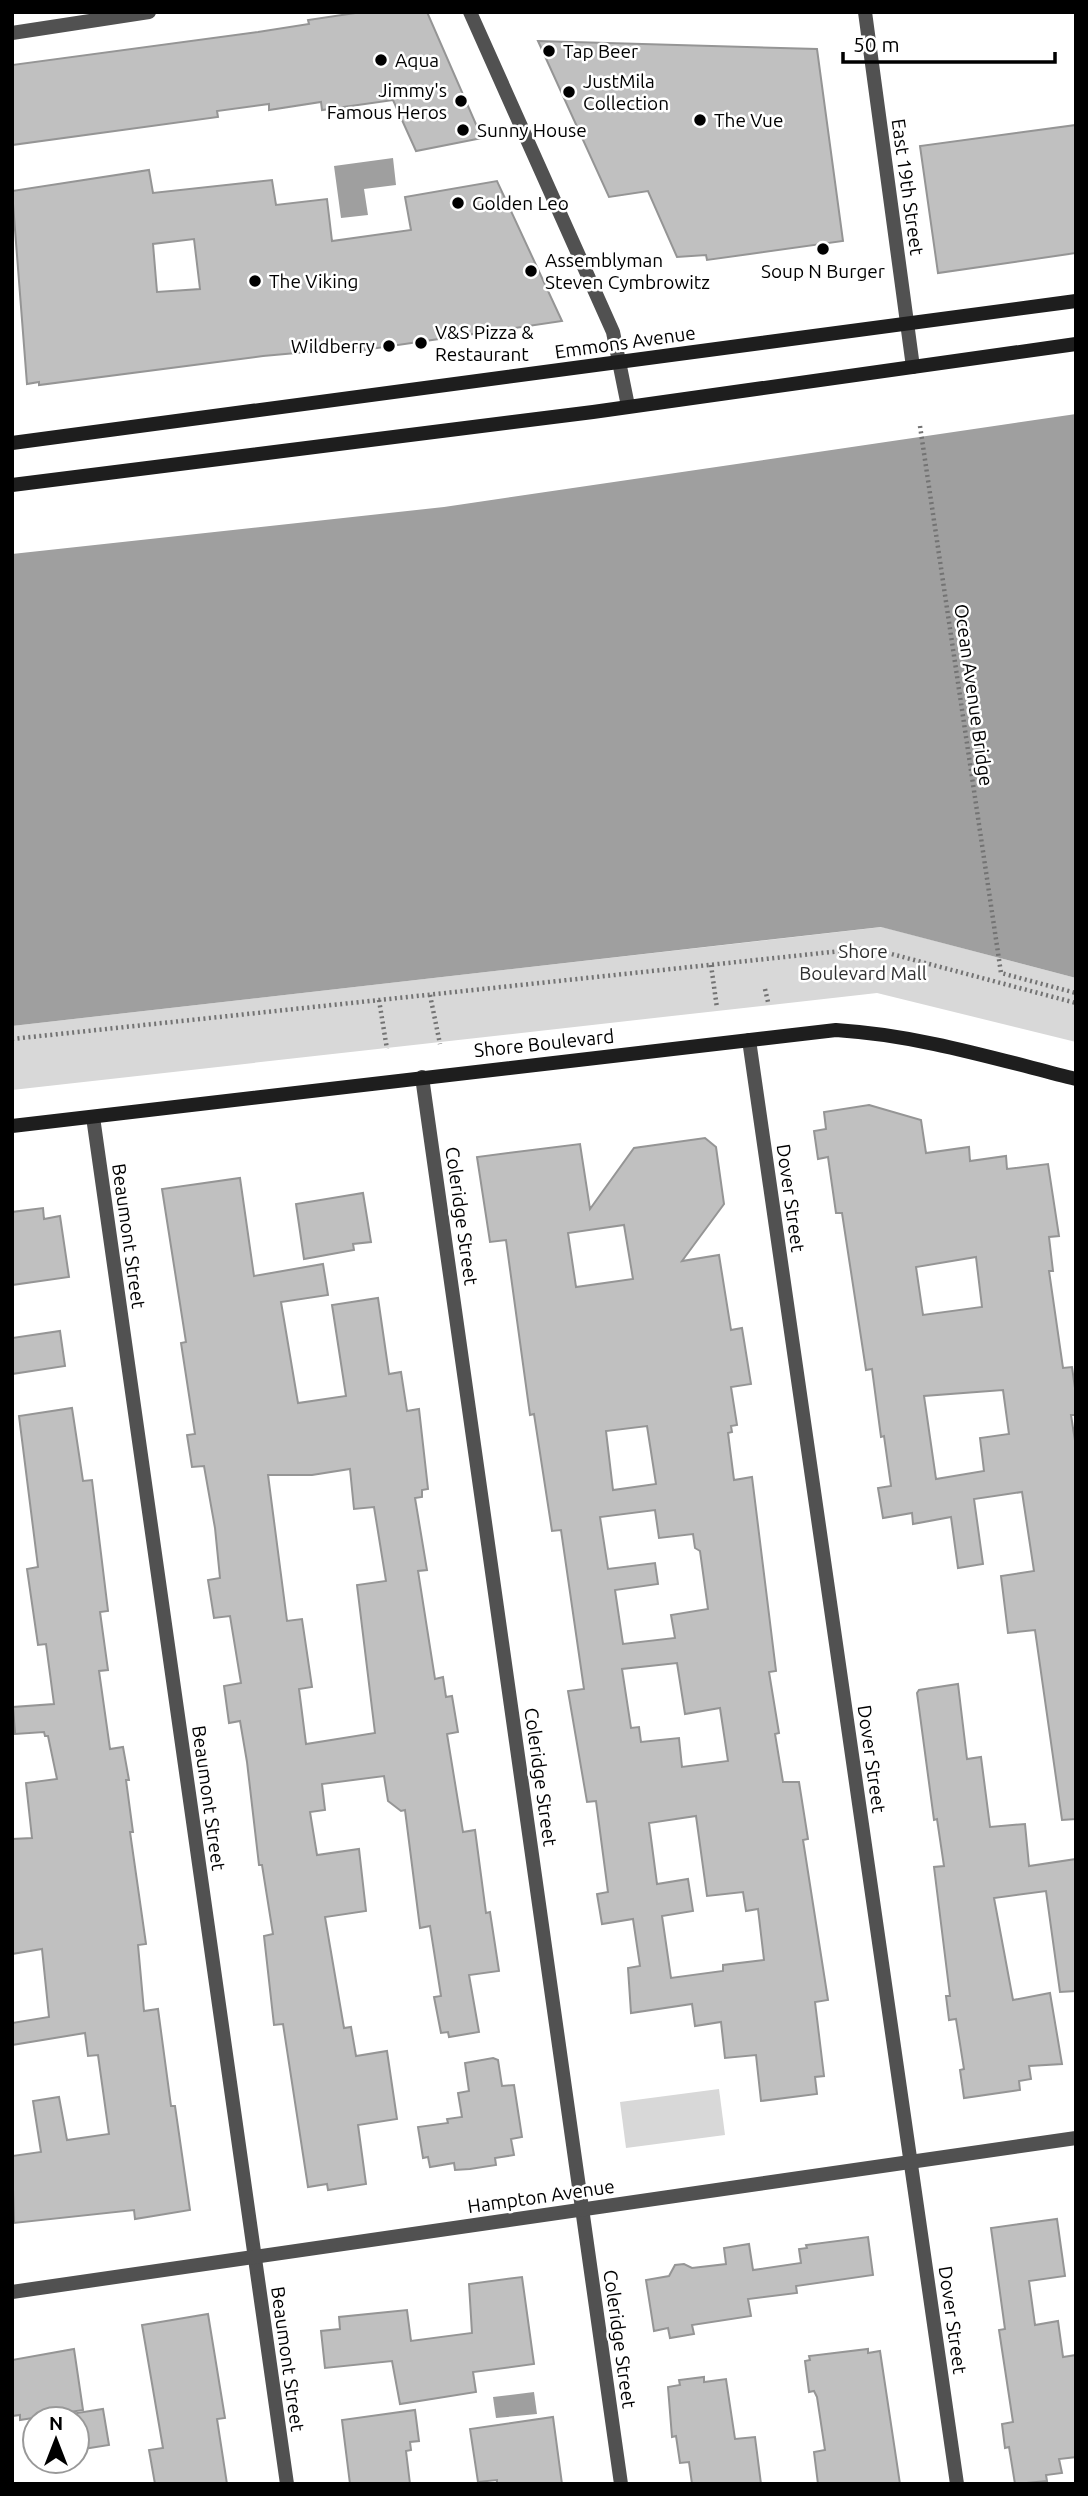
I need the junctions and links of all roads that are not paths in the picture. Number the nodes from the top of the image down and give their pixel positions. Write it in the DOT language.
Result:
graph roads {
  1 [pos="149,12"];
  2 [pos="470,12"];
  3 [pos="865,12"];
  4 [pos="12,33"];
  5 [pos="1076,301"];
  6 [pos="906,324"];
  7 [pos="1076,344"];
  8 [pos="620,362"];
  9 [pos="913,368"];
  10 [pos="628,406"];
  11 [pos="12,443"];
  12 [pos="12,485"];
  13 [pos="749,1040"];
  14 [pos="422,1077"];
  15 [pos="1076,1079"];
  16 [pos="93,1117"];
  17 [pos="12,1126"];
  18 [pos="1076,2138"];
  19 [pos="911,2162"];
  20 [pos="582,2210"];
  21 [pos="254,2257"];
  22 [pos="12,2292"];
  23 [pos="287,2484"];
  24 [pos="621,2484"];
  25 [pos="957,2484"];
  1 -- 4 [label="street"];
  2 -- 8 [label="street"];
  3 -- 6 [label="street, East 19th Street"];
  5 -- 6 [label="main road, Emmons Avenue"];
  6 -- 8 [label="main road, Emmons Avenue"];
  6 -- 9 [label="street, East 19th Street"];
  7 -- 9 [label="main road"];
  8 -- 10 [label="street"];
  8 -- 11 [label="main road, Emmons Avenue"];
  9 -- 10 [label="main road"];
  10 -- 12 [label="main road"];
  13 -- 14 [label="main road, Shore Boulevard"];
  13 -- 15 [label="main road, Shore Boulevard"];
  13 -- 19 [label="street, Dover Street"];
  14 -- 16 [label="main road, Shore Boulevard"];
  14 -- 20 [label="street, Coleridge Street"];
  16 -- 17 [label="main road, Shore Boulevard"];
  16 -- 21 [label="street, Beaumont Street"];
  18 -- 19 [label="street, Hampton Avenue"];
  19 -- 20 [label="street, Hampton Avenue"];
  19 -- 25 [label="street, Dover Street"];
  20 -- 21 [label="street, Hampton Avenue"];
  20 -- 24 [label="street, Coleridge Street"];
  21 -- 22 [label="street, Hampton Avenue"];
  21 -- 23 [label="street, Beaumont Street"];
}
